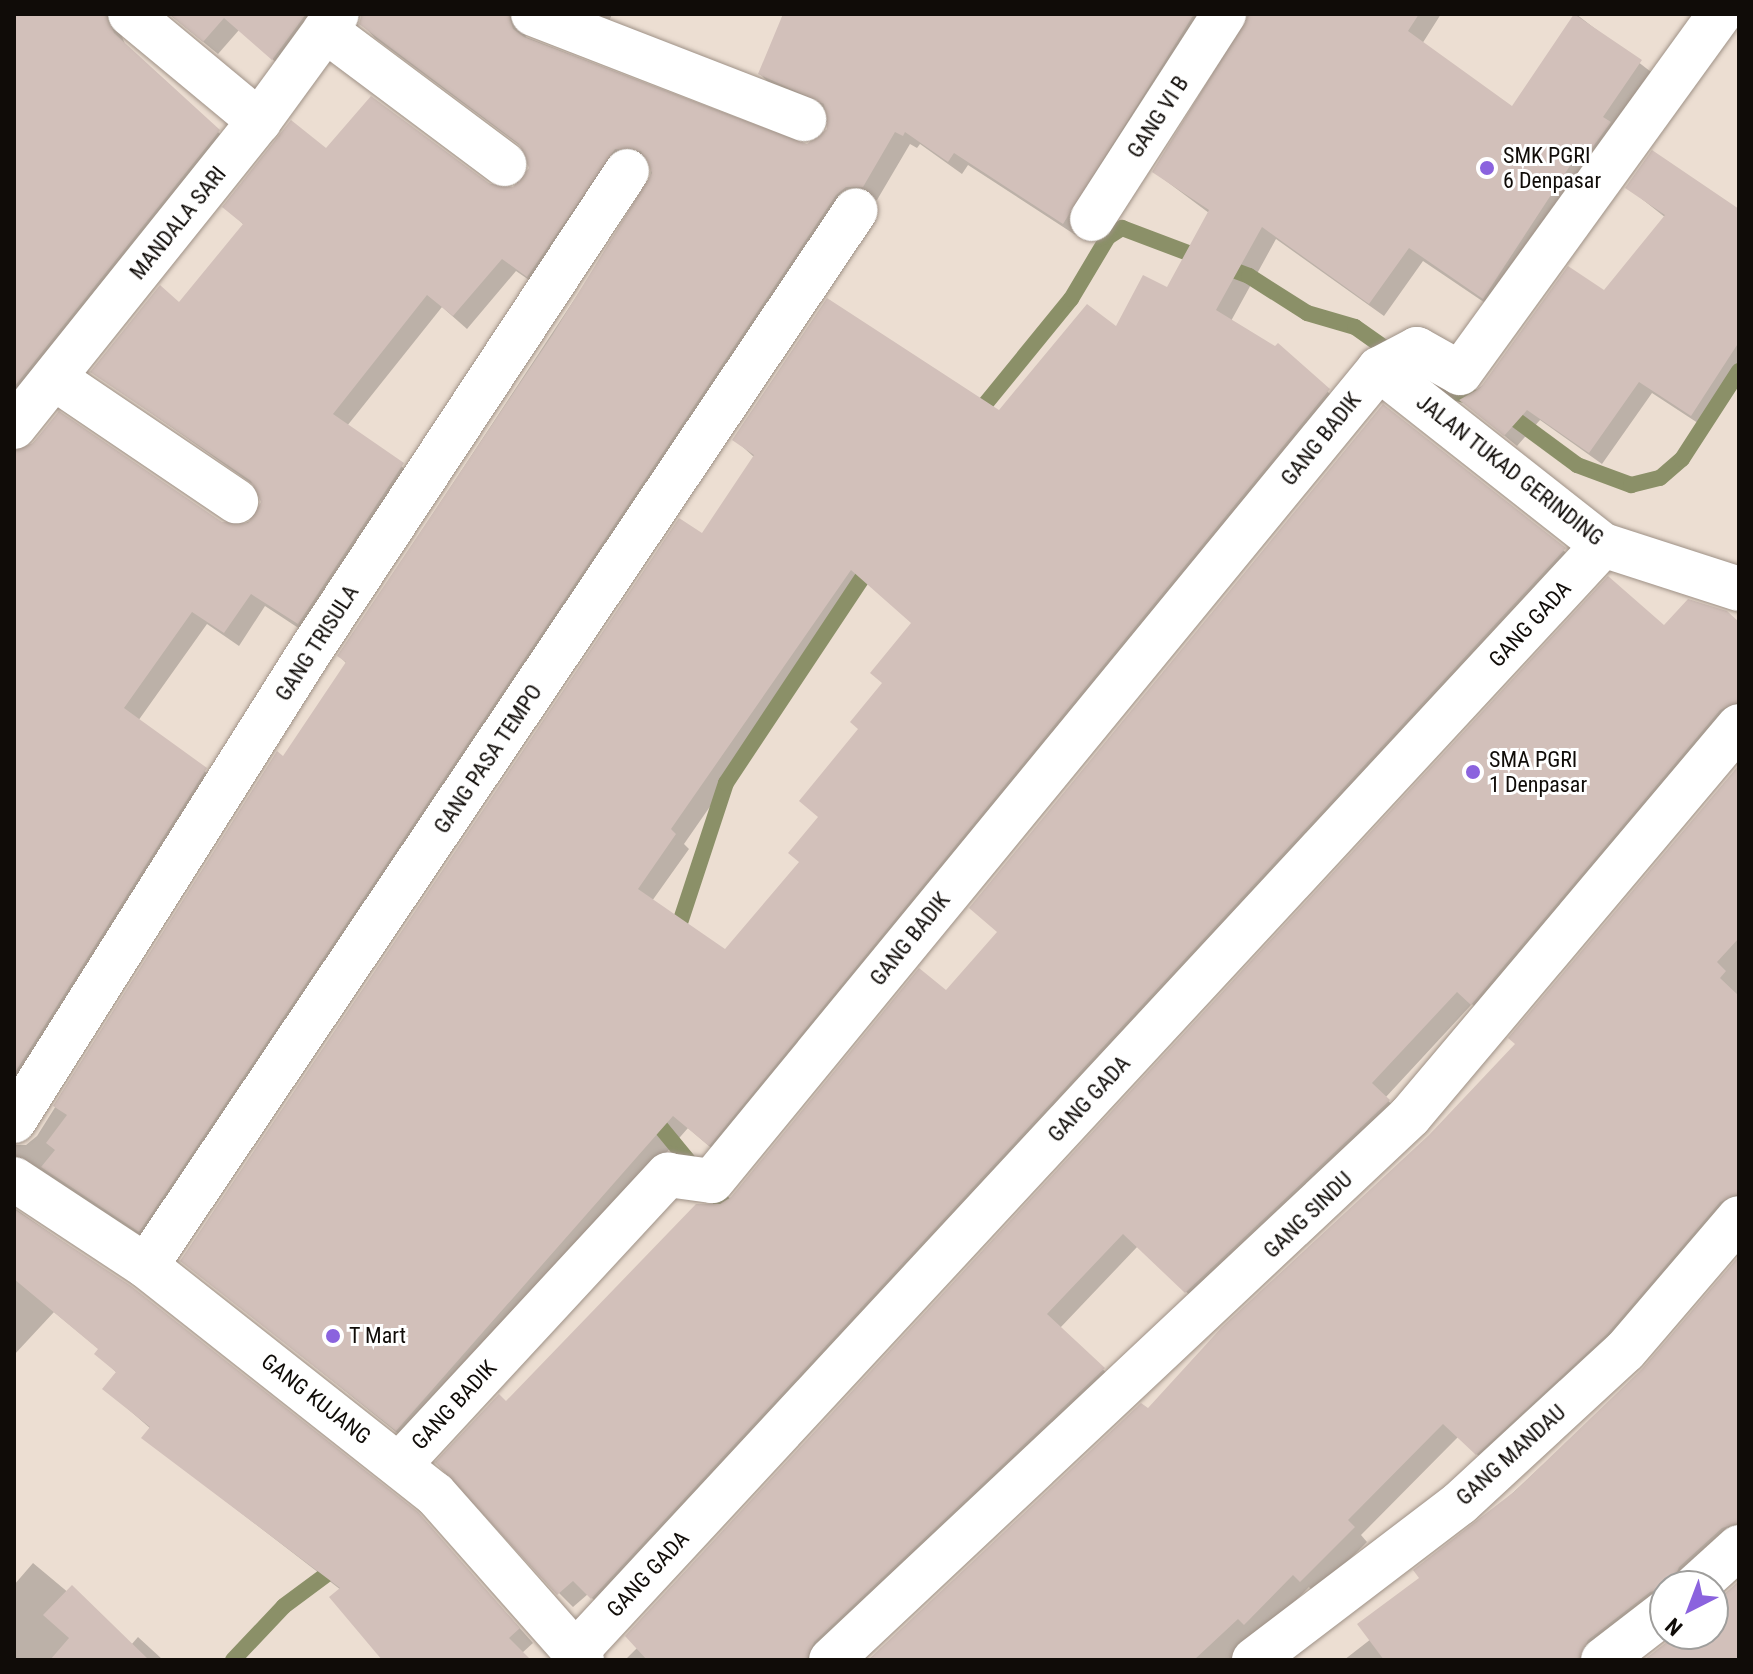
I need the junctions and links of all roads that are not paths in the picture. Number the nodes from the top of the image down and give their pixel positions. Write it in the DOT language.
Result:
graph roads {
  1 [pos="130,14"];
  2 [pos="533,14"];
  3 [pos="1224,14"];
  4 [pos="1720,14"];
  5 [pos="331,22"];
  6 [pos="804,119"];
  7 [pos="259,121"];
  8 [pos="504,164"];
  9 [pos="627,171"];
  10 [pos="856,210"];
  11 [pos="1092,219"];
  12 [pos="1394,363"];
  13 [pos="54,378"];
  14 [pos="14,427"];
  15 [pos="236,501"];
  16 [pos="1603,545"];
  17 [pos="1739,589"];
  18 [pos="1739,726"];
  19 [pos="14,1121"];
  20 [pos="14,1179"];
  21 [pos="1739,1218"];
  22 [pos="146,1266"];
  23 [pos="399,1465"];
  24 [pos="1739,1547"];
  25 [pos="1714,1570"];
  26 [pos="1649,1624"];
  27 [pos="578,1656"];
  28 [pos="831,1660"];
  29 [pos="1254,1660"];
  30 [pos="1603,1660"];
  1 -- 7 [label="street"];
  2 -- 6 [label="street"];
  3 -- 11 [label="street, GANG VI B"];
  4 -- 12 [label="street"];
  5 -- 7 [label="street, MANDALA SARI"];
  5 -- 8 [label="street"];
  7 -- 13 [label="street, MANDALA SARI"];
  9 -- 19 [label="street, GANG TRISULA"];
  10 -- 22 [label="street, GANG PASA TEMPO"];
  12 -- 16 [label="street, JALAN TUKAD GERINDING"];
  12 -- 23 [label="street, GANG BADIK"];
  13 -- 14 [label="street, MANDALA SARI"];
  13 -- 15 [label="street"];
  16 -- 17 [label="street, JALAN TUKAD GERINDING"];
  16 -- 27 [label="street, GANG GADA"];
  18 -- 28 [label="street, GANG SINDU"];
  20 -- 22 [label="street, GANG KUJANG"];
  21 -- 29 [label="street, GANG MANDAU"];
  22 -- 23 [label="street, GANG KUJANG"];
  23 -- 27 [label="street, GANG KUJANG"];
  24 -- 25 [label="street"];
  26 -- 30 [label="street"];
}
